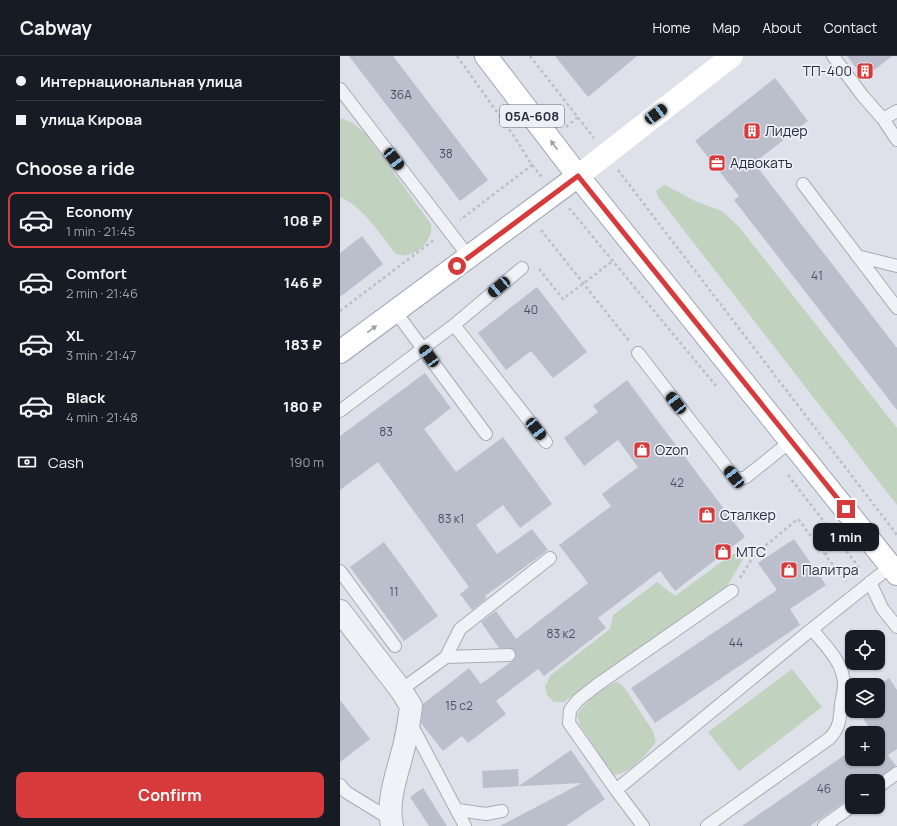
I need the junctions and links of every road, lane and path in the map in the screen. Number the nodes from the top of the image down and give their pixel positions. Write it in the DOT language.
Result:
graph roads {
  1 [pos="457,56"];
  2 [pos="486,56"];
  3 [pos="530,56"];
  4 [pos="732,56"];
  5 [pos="833,56"];
  6 [pos="340,89"];
  7 [pos="897,111"];
  8 [pos="882,119"];
  9 [pos="514,136"];
  10 [pos="897,140"];
  11 [pos="601,147"];
  12 [pos="532,165"];
  13 [pos="578,176"];
  14 [pos="803,184"];
  15 [pos="555,193"];
  16 [pos="539,226"];
  17 [pos="857,256"];
  18 [pos="470,257"];
  19 [pos="614,260"];
  20 [pos="536,265"];
  21 [pos="897,266"];
  22 [pos="522,268"];
  23 [pos="583,283"];
  24 [pos="897,308"];
  25 [pos="395,311"];
  26 [pos="454,325"];
  27 [pos="423,348"];
  28 [pos="340,352"];
  29 [pos="638,353"];
  30 [pos="718,388"];
  31 [pos="340,411"];
  32 [pos="486,434"];
  33 [pos="791,441"];
  34 [pos="546,442"];
  35 [pos="773,456"];
  36 [pos="897,535"];
  37 [pos="840,543"];
  38 [pos="825,555"];
  39 [pos="550,558"];
  40 [pos="894,570"];
  41 [pos="340,571"];
  42 [pos="870,582"];
  43 [pos="732,591"];
  44 [pos="855,594"];
  45 [pos="340,611"];
  46 [pos="897,627"];
  47 [pos="812,629"];
  48 [pos="395,646"];
  49 [pos="509,655"];
  50 [pos="446,658"];
  51 [pos="401,690"];
  52 [pos="409,721"];
  53 [pos="897,773"];
  54 [pos="885,782"];
  55 [pos="340,785"];
  56 [pos="616,790"];
  57 [pos="458,810"];
  58 [pos="502,811"];
  59 [pos="845,811"];
  60 [pos="391,822"];
  61 [pos="465,826"];
  62 [pos="643,826"];
  63 [pos="707,826"];
  64 [pos="824,826"];
  1 -- 9 [label="path"];
  13 -- 2 [label="main road, 05А-608, one-way"];
  3 -- 11 [label="path"];
  4 -- 11 [label="main road"];
  5 -- 8 [label="lane"];
  6 -- 18 [label="lane"];
  7 -- 8 [label="lane"];
  8 -- 10 [label="lane"];
  11 -- 13 [label="main road"];
  11 -- 36 [label="path"];
  12 -- 15 [label="path"];
  13 -- 15 [label="main road"];
  13 -- 33 [label="main road, 05А-608"];
  14 -- 17 [label="lane"];
  15 -- 18 [label="main road"];
  15 -- 19 [label="path"];
  16 -- 23 [label="path"];
  17 -- 21 [label="lane"];
  17 -- 24 [label="lane"];
  18 -- 25 [label="main road"];
  19 -- 23 [label="path"];
  19 -- 30 [label="path"];
  20 -- 23 [label="path"];
  22 -- 26 [label="lane"];
  23 -- 29 [label="path"];
  25 -- 27 [label="lane"];
  28 -- 25 [label="main road, one-way"];
  26 -- 27 [label="lane"];
  26 -- 34 [label="lane"];
  27 -- 31 [label="lane"];
  27 -- 32 [label="lane"];
  29 -- 35 [label="lane"];
  33 -- 35 [label="lane"];
  33 -- 40 [label="main road, 05А-608"];
  35 -- 37 [label="path"];
  37 -- 38 [label="path"];
  37 -- 42 [label="path"];
  38 -- 43 [label="path"];
  38 -- 44 [label="path"];
  39 -- 50 [label="lane"];
  40 -- 42 [label="lane"];
  41 -- 48 [label="lane"];
  42 -- 44 [label="lane"];
  42 -- 46 [label="lane"];
  43 -- 56 [label="lane"];
  44 -- 47 [label="lane"];
  45 -- 51 [label="street"];
  47 -- 56 [label="lane"];
  47 -- 63 [label="lane"];
  49 -- 50 [label="lane"];
  50 -- 51 [label="lane"];
  51 -- 52 [label="street"];
  52 -- 57 [label="lane"];
  52 -- 60 [label="street"];
  53 -- 54 [label="lane"];
  55 -- 60 [label="lane"];
  56 -- 62 [label="lane"];
  57 -- 58 [label="lane"];
  57 -- 61 [label="lane"];
  59 -- 64 [label="lane"];
}
